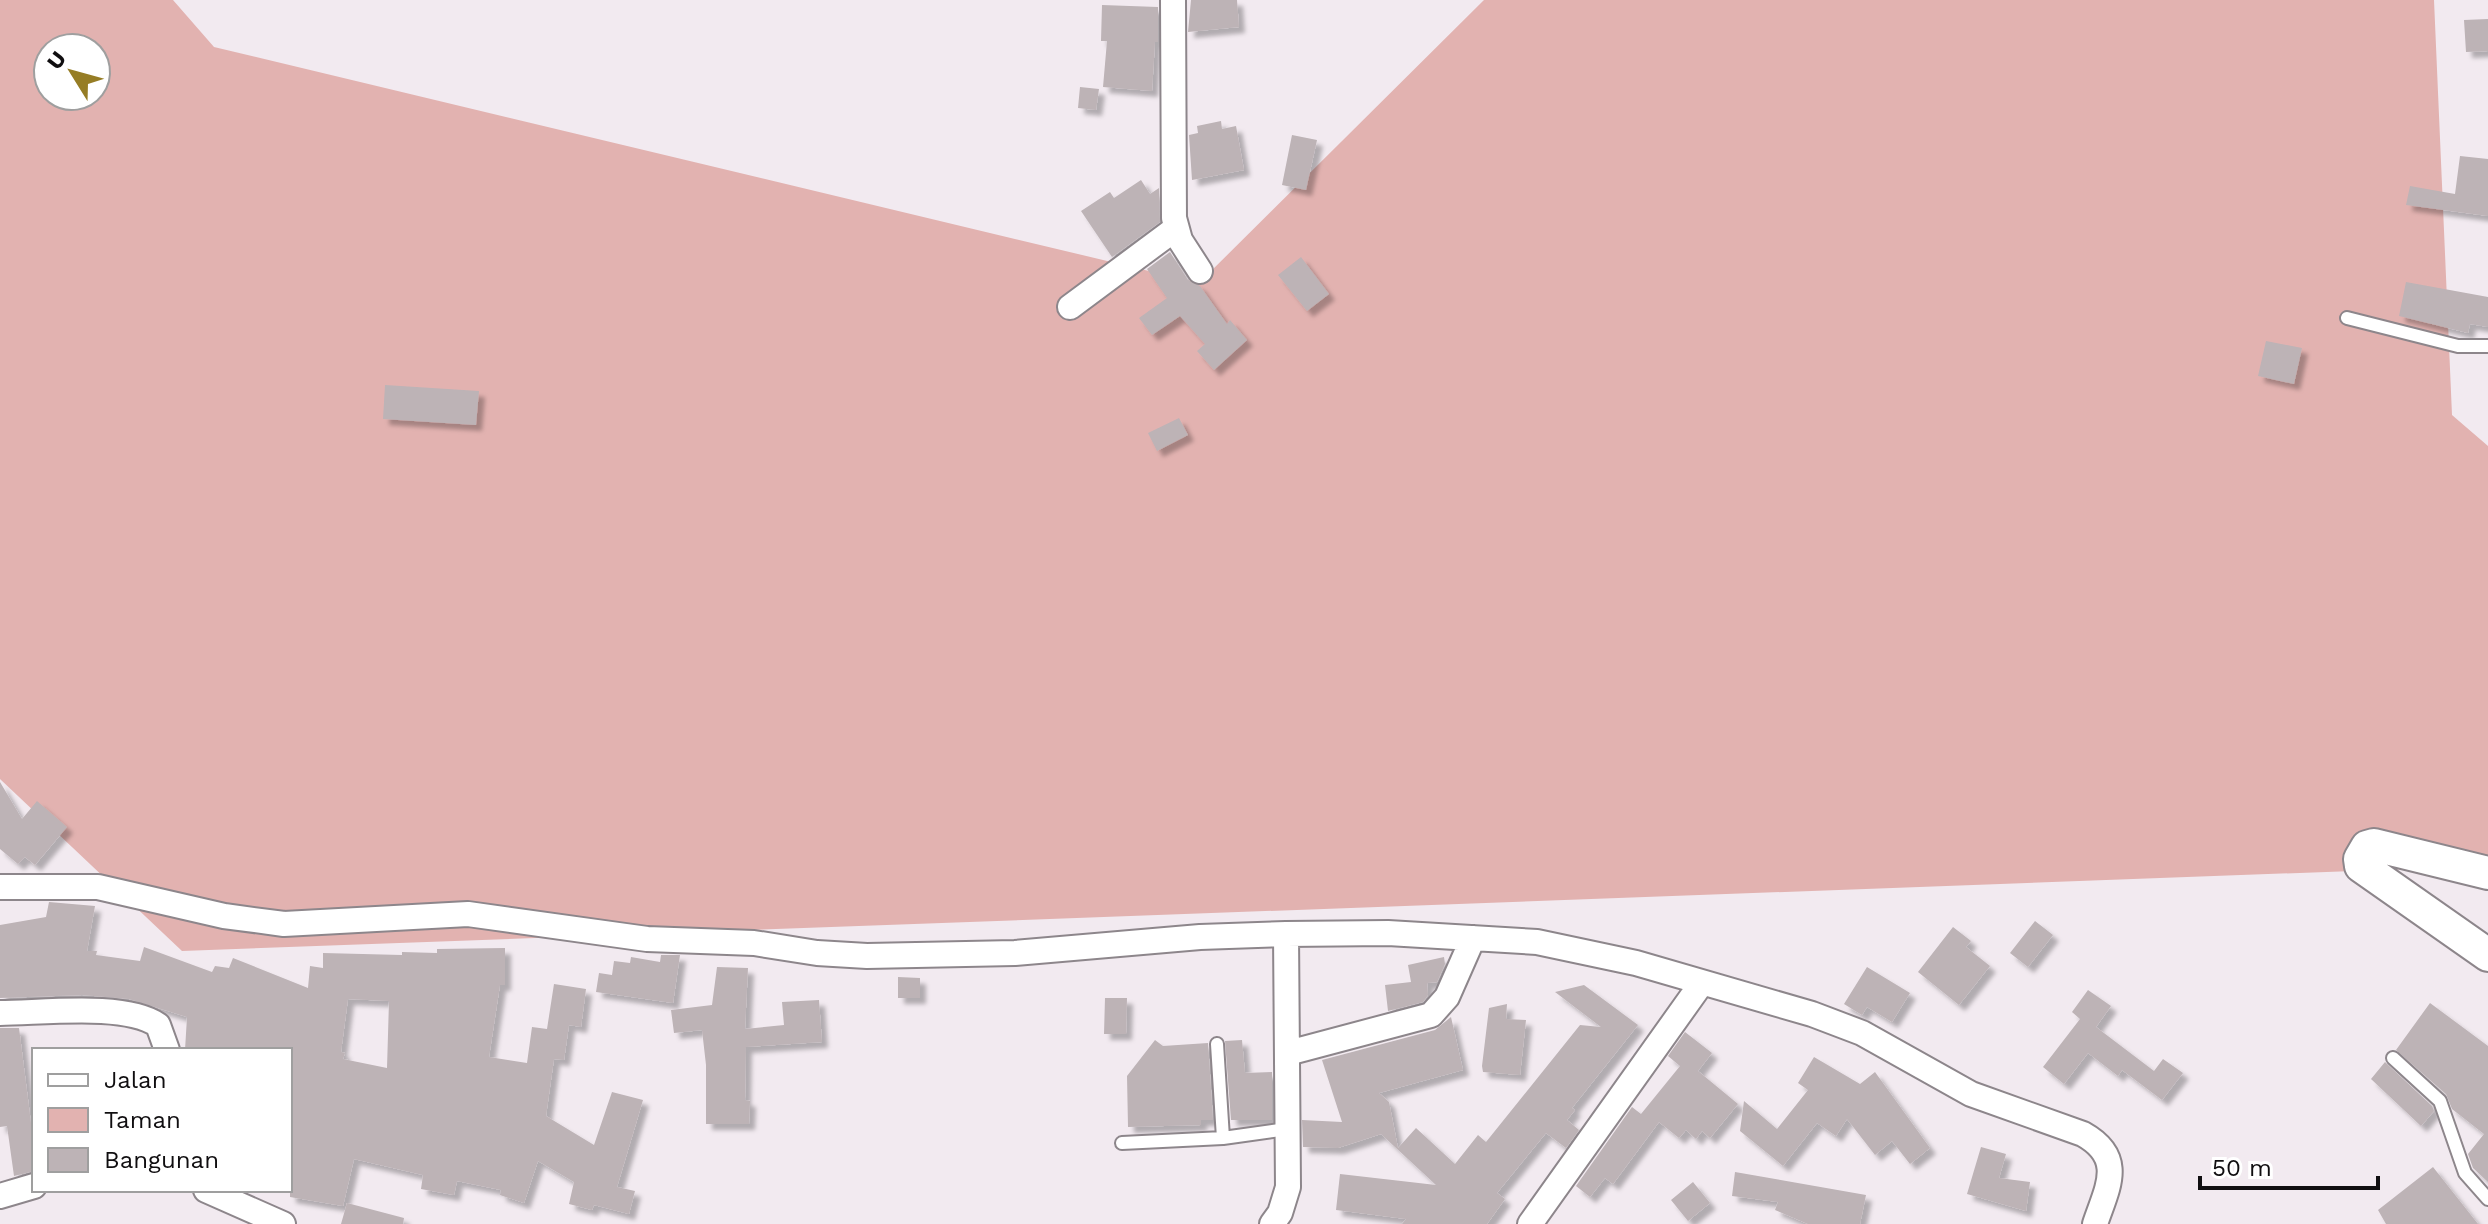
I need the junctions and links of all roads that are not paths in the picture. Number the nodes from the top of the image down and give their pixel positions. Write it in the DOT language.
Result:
graph roads {
  1 [pos="1173,0"];
  2 [pos="1175,229"];
  3 [pos="1200,271"];
  4 [pos="1070,307"];
  5 [pos="2347,318"];
  6 [pos="2488,346"];
  7 [pos="2488,873"];
  8 [pos="0,887"];
  9 [pos="1286,934"];
  10 [pos="1473,938"];
  11 [pos="2488,955"];
  12 [pos="1701,984"];
  13 [pos="0,1013"];
  14 [pos="1217,1044"];
  15 [pos="166,1048"];
  16 [pos="1288,1053"];
  17 [pos="2393,1058"];
  18 [pos="1287,1129"];
  19 [pos="1223,1138"];
  20 [pos="1122,1143"];
  21 [pos="32,1187"];
  22 [pos="211,1192"];
  23 [pos="0,1196"];
  24 [pos="2488,1199"];
  25 [pos="283,1224"];
  26 [pos="1272,1224"];
  27 [pos="1530,1224"];
  28 [pos="2095,1224"];
  1 -- 2 [label="street"];
  2 -- 3 [label="street"];
  2 -- 4 [label="street"];
  5 -- 6 [label="lane"];
  7 -- 11 [label="street"];
  8 -- 9 [label="street"];
  9 -- 10 [label="street"];
  9 -- 16 [label="street"];
  10 -- 12 [label="street"];
  10 -- 16 [label="street"];
  12 -- 27 [label="street"];
  12 -- 28 [label="street"];
  13 -- 15 [label="street"];
  14 -- 19 [label="lane"];
  16 -- 18 [label="street"];
  17 -- 24 [label="lane"];
  18 -- 19 [label="lane"];
  18 -- 26 [label="street"];
  19 -- 20 [label="lane"];
  21 -- 23 [label="street"];
  22 -- 25 [label="street"];
}
